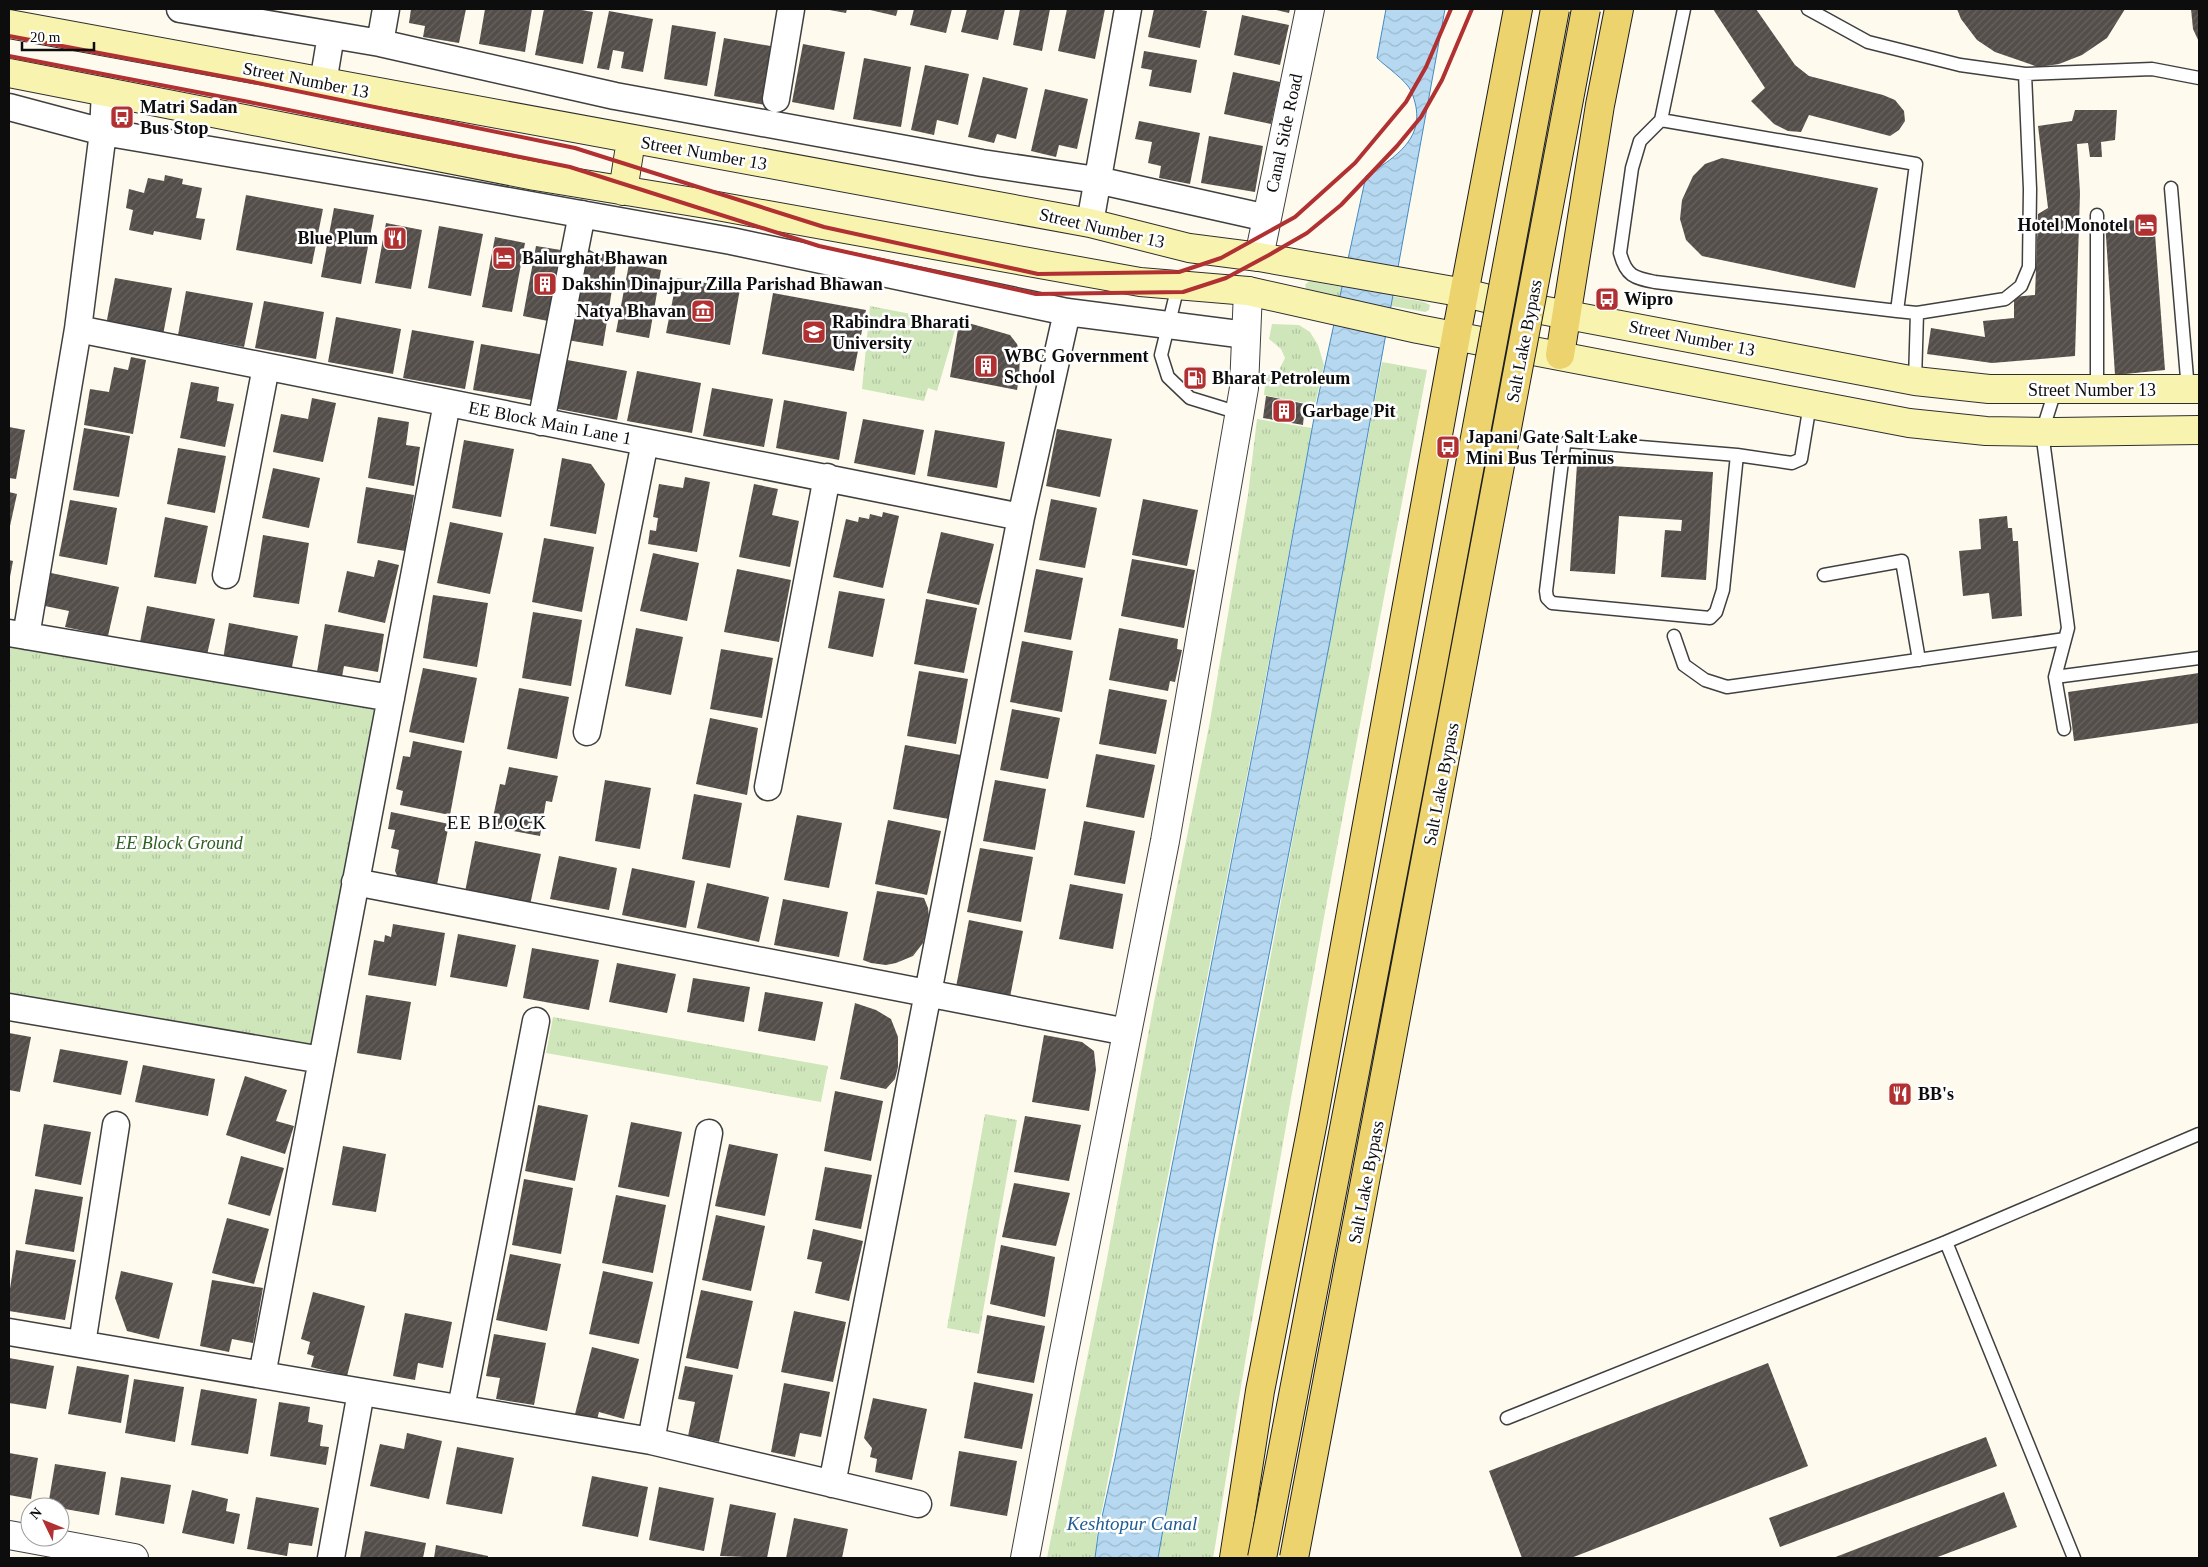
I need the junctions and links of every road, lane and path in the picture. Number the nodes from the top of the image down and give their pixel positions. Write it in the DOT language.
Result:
graph roads {
  1 [pos="180,9"];
  2 [pos="386,9"];
  3 [pos="791,9"];
  4 [pos="1128,9"];
  5 [pos="1310,9"];
  6 [pos="1518,9"];
  7 [pos="1555,9"];
  8 [pos="1586,9"];
  9 [pos="1619,9"];
  10 [pos="1684,9"];
  11 [pos="1808,9"];
  12 [pos="9,24"];
  13 [pos="331,35"];
  14 [pos="380,43"];
  15 [pos="9,73"];
  16 [pos="2025,74"];
  17 [pos="2199,78"];
  18 [pos="323,83"];
  19 [pos="105,90"];
  20 [pos="776,99"];
  21 [pos="9,107"];
  22 [pos="1661,120"];
  23 [pos="103,132"];
  24 [pos="631,140"];
  25 [pos="501,170"];
  26 [pos="1097,180"];
  27 [pos="2171,188"];
  28 [pos="623,191"];
  29 [pos="499,199"];
  30 [pos="582,214"];
  31 [pos="2097,215"];
  32 [pos="1267,218"];
  33 [pos="1090,223"];
  34 [pos="1259,257"];
  35 [pos="1178,286"];
  36 [pos="1255,293"];
  37 [pos="1465,293"];
  38 [pos="1898,311"];
  39 [pos="1068,312"];
  40 [pos="1567,313"];
  41 [pos="1917,313"];
  42 [pos="1170,326"];
  43 [pos="78,329"];
  44 [pos="1246,335"];
  45 [pos="1456,336"];
  46 [pos="1560,355"];
  47 [pos="266,367"];
  48 [pos="1915,381"];
  49 [pos="2097,390"];
  50 [pos="2194,390"];
  51 [pos="2055,391"];
  52 [pos="447,403"];
  53 [pos="1810,404"];
  54 [pos="1240,413"];
  55 [pos="541,422"];
  56 [pos="2199,430"];
  57 [pos="2042,432"];
  58 [pos="645,442"];
  59 [pos="1736,455"];
  60 [pos="826,477"];
  61 [pos="1021,517"];
  62 [pos="226,575"];
  63 [pos="1824,575"];
  64 [pos="17,635"];
  65 [pos="1674,636"];
  66 [pos="2065,639"];
  67 [pos="2199,658"];
  68 [pos="1919,660"];
  69 [pos="2055,677"];
  70 [pos="391,698"];
  71 [pos="2064,729"];
  72 [pos="587,732"];
  73 [pos="768,787"];
  74 [pos="355,882"];
  75 [pos="928,992"];
  76 [pos="9,1007"];
  77 [pos="536,1021"];
  78 [pos="1127,1032"];
  79 [pos="322,1060"];
  80 [pos="116,1125"];
  81 [pos="709,1132"];
  82 [pos="2199,1134"];
  83 [pos="1946,1242"];
  84 [pos="9,1332"];
  85 [pos="82,1344"];
  86 [pos="262,1375"];
  87 [pos="361,1392"];
  88 [pos="461,1408"];
  89 [pos="1507,1418"];
  90 [pos="651,1441"];
  91 [pos="832,1484"];
  92 [pos="918,1504"];
  93 [pos="9,1536"];
  94 [pos="134,1558"];
  95 [pos="331,1558"];
  96 [pos="1025,1558"];
  97 [pos="1234,1558"];
  98 [pos="1262,1558"];
  99 [pos="1294,1558"];
  100 [pos="2074,1558"];
  1 -- 13 [label="street"];
  2 -- 14 [label="street"];
  3 -- 20 [label="street"];
  4 -- 26 [label="street"];
  5 -- 32 [label="street, Canal Side Road"];
  6 -- 37 [label="main road"];
  7 -- 98 [label="main road, bridge"];
  8 -- 99 [label="main road, Salt Lake Bypass, bridge"];
  9 -- 40 [label="main road"];
  10 -- 22 [label="lane"];
  11 -- 16 [label="lane"];
  12 -- 18 [label="main road, Street Number 13"];
  13 -- 14 [label="street"];
  13 -- 18 [label="street"];
  14 -- 26 [label="street"];
  15 -- 19 [label="main road"];
  16 -- 17 [label="lane"];
  16 -- 41 [label="lane"];
  18 -- 24 [label="main road, Street Number 13"];
  19 -- 23 [label="street"];
  19 -- 25 [label="main road"];
  21 -- 23 [label="street"];
  22 -- 38 [label="lane"];
  22 -- 38 [label="lane"];
  23 -- 29 [label="street"];
  23 -- 43 [label="street"];
  24 -- 28 [label="main road"];
  24 -- 33 [label="main road, Street Number 13"];
  25 -- 28 [label="main road"];
  25 -- 29 [label="street"];
  26 -- 32 [label="street"];
  26 -- 33 [label="street"];
  27 -- 50 [label="lane"];
  28 -- 35 [label="main road"];
  29 -- 30 [label="street"];
  30 -- 39 [label="street"];
  30 -- 55 [label="street"];
  31 -- 49 [label="lane"];
  32 -- 34 [label="street, Canal Side Road"];
  33 -- 34 [label="main road, Street Number 13"];
  34 -- 37 [label="main road, Street Number 13"];
  35 -- 36 [label="main road"];
  35 -- 42 [label="lane"];
  36 -- 44 [label="street"];
  36 -- 45 [label="main road"];
  37 -- 40 [label="main road, Street Number 13"];
  37 -- 45 [label="main road"];
  38 -- 41 [label="lane"];
  39 -- 42 [label="street"];
  39 -- 61 [label="street"];
  40 -- 46 [label="main road"];
  40 -- 48 [label="main road, Street Number 13"];
  41 -- 48 [label="lane"];
  42 -- 44 [label="street"];
  42 -- 54 [label="lane"];
  43 -- 47 [label="street, EE Block Main Lane 1"];
  43 -- 64 [label="street"];
  44 -- 54 [label="street"];
  45 -- 46 [label="main road"];
  45 -- 97 [label="main road"];
  46 -- 53 [label="main road"];
  47 -- 52 [label="street, EE Block Main Lane 1"];
  47 -- 62 [label="street"];
  48 -- 51 [label="main road, Street Number 13"];
  49 -- 50 [label="main road, Street Number 13"];
  49 -- 51 [label="main road, Street Number 13"];
  51 -- 57 [label="lane"];
  52 -- 55 [label="street, EE Block Main Lane 1"];
  52 -- 70 [label="street"];
  53 -- 57 [label="main road"];
  53 -- 59 [label="lane"];
  54 -- 78 [label="street"];
  55 -- 58 [label="street, EE Block Main Lane 1"];
  56 -- 57 [label="main road"];
  57 -- 66 [label="lane"];
  58 -- 60 [label="street, EE Block Main Lane 1"];
  58 -- 72 [label="street"];
  59 -- 59 [label="lane"];
  60 -- 61 [label="street, EE Block Main Lane 1"];
  60 -- 73 [label="street"];
  61 -- 75 [label="street"];
  63 -- 68 [label="lane"];
  64 -- 70 [label="street"];
  65 -- 68 [label="lane"];
  66 -- 68 [label="lane"];
  66 -- 69 [label="lane"];
  67 -- 69 [label="lane"];
  69 -- 71 [label="lane"];
  70 -- 74 [label="street"];
  74 -- 75 [label="street"];
  74 -- 79 [label="street"];
  75 -- 78 [label="street"];
  75 -- 91 [label="street"];
  76 -- 79 [label="street"];
  77 -- 88 [label="street"];
  78 -- 96 [label="street"];
  79 -- 86 [label="street"];
  80 -- 85 [label="street"];
  81 -- 90 [label="street"];
  82 -- 83 [label="lane"];
  83 -- 89 [label="lane"];
  83 -- 100 [label="lane"];
  84 -- 85 [label="street"];
  85 -- 86 [label="street"];
  86 -- 87 [label="street"];
  87 -- 88 [label="street"];
  87 -- 95 [label="street"];
  88 -- 90 [label="street"];
  90 -- 91 [label="street"];
  91 -- 92 [label="street"];
  93 -- 94 [label="street"];
}
